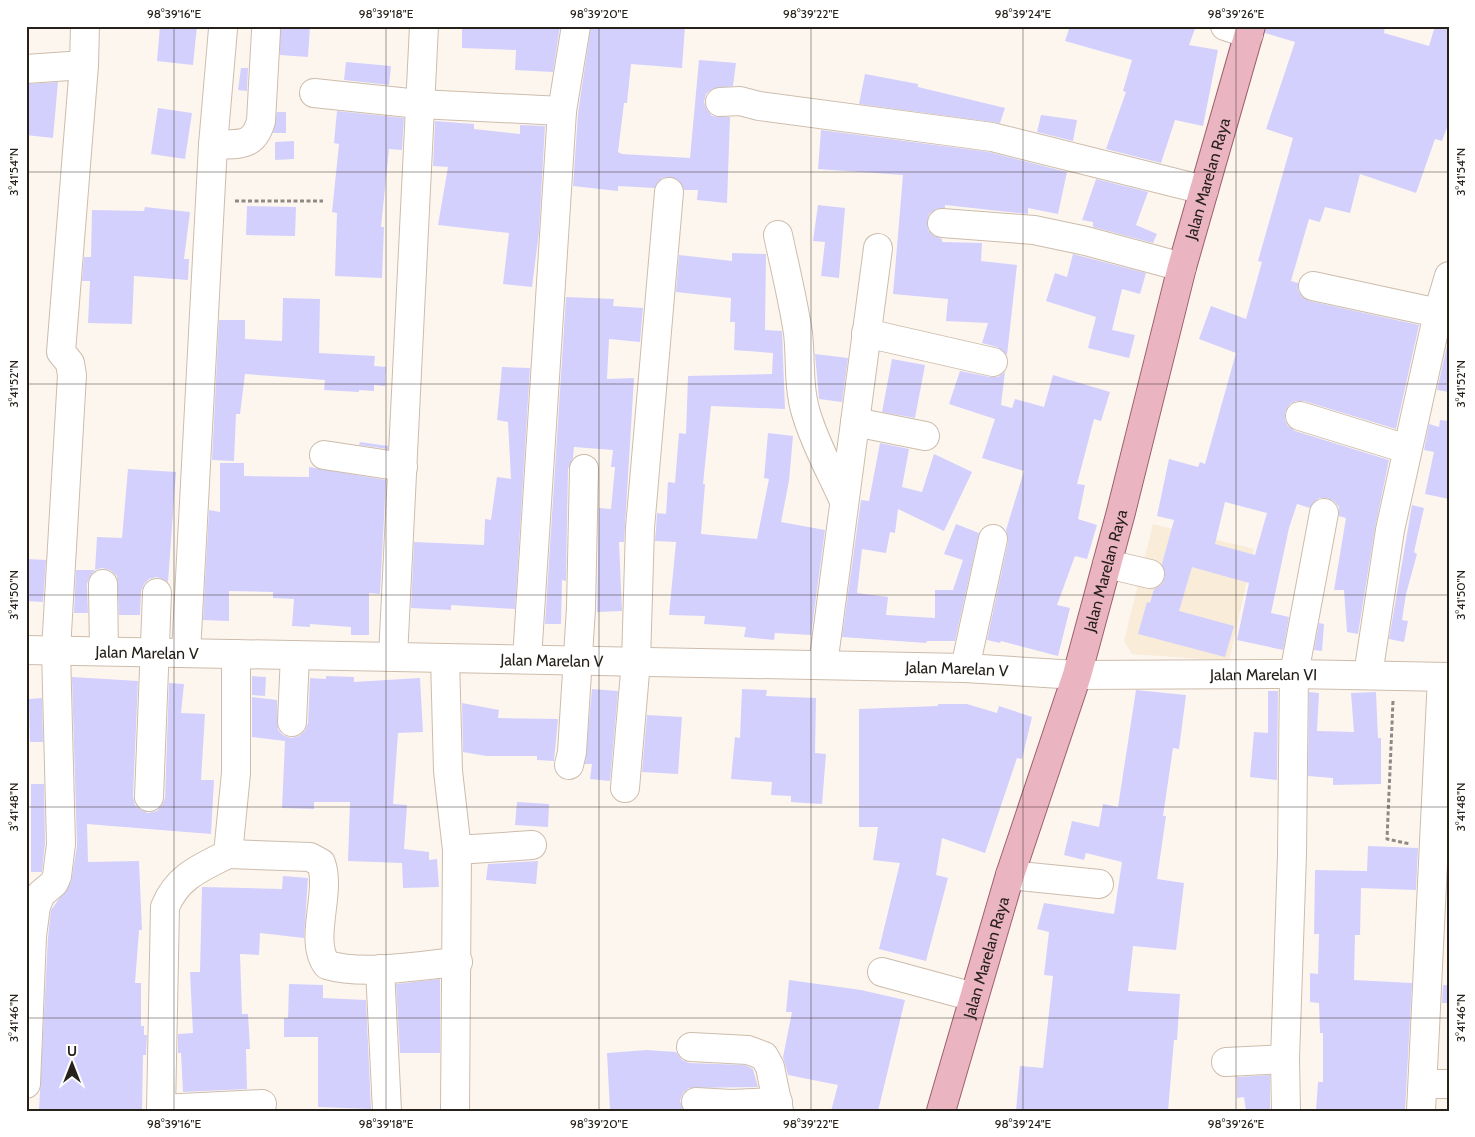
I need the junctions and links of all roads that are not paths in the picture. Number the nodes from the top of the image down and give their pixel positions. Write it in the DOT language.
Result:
graph roads {
  1 [pos="84,26"];
  2 [pos="424,26"];
  3 [pos="576,26"];
  4 [pos="223,29"];
  5 [pos="1242,29"];
  6 [pos="266,31"];
  7 [pos="84,65"];
  8 [pos="26,69"];
  9 [pos="314,93"];
  10 [pos="720,102"];
  11 [pos="420,104"];
  12 [pos="562,111"];
  13 [pos="213,145"];
  14 [pos="1204,190"];
  15 [pos="669,192"];
  16 [pos="942,223"];
  17 [pos="778,235"];
  18 [pos="878,248"];
  19 [pos="1182,267"];
  20 [pos="1449,276"];
  21 [pos="1314,286"];
  22 [pos="1438,313"];
  23 [pos="866,333"];
  24 [pos="993,362"];
  25 [pos="1300,416"];
  26 [pos="855,422"];
  27 [pos="925,436"];
  28 [pos="1407,449"];
  29 [pos="324,455"];
  30 [pos="403,467"];
  31 [pos="584,469"];
  32 [pos="844,501"];
  33 [pos="1324,513"];
  34 [pos="993,539"];
  35 [pos="1107,564"];
  36 [pos="1150,574"];
  37 [pos="103,584"];
  38 [pos="157,593"];
  39 [pos="26,650"];
  40 [pos="56,650"];
  41 [pos="104,651"];
  42 [pos="155,652"];
  43 [pos="186,653"];
  44 [pos="236,654"];
  45 [pos="295,655"];
  46 [pos="393,657"];
  47 [pos="446,658"];
  48 [pos="527,659"];
  49 [pos="577,660"];
  50 [pos="636,661"];
  51 [pos="823,665"];
  52 [pos="966,668"];
  53 [pos="1294,674"];
  54 [pos="1077,675"];
  55 [pos="1368,675"];
  56 [pos="1445,677"];
  57 [pos="292,722"];
  58 [pos="569,765"];
  59 [pos="1443,768"];
  60 [pos="625,788"];
  61 [pos="149,797"];
  62 [pos="532,845"];
  63 [pos="457,850"];
  64 [pos="228,854"];
  65 [pos="1010,875"];
  66 [pos="1099,884"];
  67 [pos="458,962"];
  68 [pos="380,969"];
  69 [pos="882,972"];
  70 [pos="974,997"];
  71 [pos="691,1046"];
  72 [pos="1285,1059"];
  73 [pos="1226,1062"];
  74 [pos="26,1084"];
  75 [pos="1436,1084"];
  76 [pos="696,1102"];
  77 [pos="262,1104"];
  78 [pos="778,1106"];
  79 [pos="161,1110"];
  80 [pos="387,1111"];
  81 [pos="455,1111"];
  82 [pos="941,1111"];
  83 [pos="1286,1111"];
  84 [pos="1421,1111"];
  1 -- 7 [label="street"];
  2 -- 11 [label="street"];
  3 -- 12 [label="street"];
  4 -- 13 [label="street"];
  5 -- 14 [label="main road, Jalan Marelan Raya"];
  6 -- 13 [label="street"];
  7 -- 8 [label="street"];
  7 -- 40 [label="street"];
  9 -- 11 [label="street"];
  10 -- 14 [label="street"];
  11 -- 12 [label="street"];
  11 -- 30 [label="street"];
  12 -- 48 [label="street"];
  13 -- 43 [label="street"];
  14 -- 19 [label="main road, Jalan Marelan Raya"];
  15 -- 50 [label="street"];
  16 -- 19 [label="street"];
  17 -- 32 [label="street"];
  18 -- 23 [label="street"];
  19 -- 35 [label="main road, Jalan Marelan Raya"];
  20 -- 22 [label="street"];
  21 -- 22 [label="street"];
  22 -- 28 [label="street"];
  23 -- 24 [label="street"];
  23 -- 26 [label="street"];
  25 -- 28 [label="street"];
  26 -- 27 [label="street"];
  26 -- 32 [label="street"];
  28 -- 55 [label="street"];
  29 -- 30 [label="street"];
  30 -- 46 [label="street"];
  31 -- 49 [label="street"];
  32 -- 51 [label="street"];
  33 -- 53 [label="street"];
  34 -- 52 [label="street"];
  35 -- 36 [label="street"];
  35 -- 54 [label="main road, Jalan Marelan Raya"];
  37 -- 41 [label="street"];
  38 -- 42 [label="street"];
  39 -- 40 [label="street, Jalan Marelan V"];
  40 -- 41 [label="street, Jalan Marelan V"];
  40 -- 74 [label="street"];
  41 -- 42 [label="street, Jalan Marelan V"];
  42 -- 43 [label="street, Jalan Marelan V"];
  42 -- 61 [label="street"];
  43 -- 44 [label="street, Jalan Marelan V"];
  44 -- 45 [label="street, Jalan Marelan V"];
  44 -- 64 [label="street"];
  45 -- 46 [label="street, Jalan Marelan V"];
  45 -- 57 [label="street"];
  46 -- 47 [label="street, Jalan Marelan V"];
  47 -- 48 [label="street, Jalan Marelan V"];
  47 -- 63 [label="street"];
  48 -- 49 [label="street, Jalan Marelan V"];
  49 -- 50 [label="street, Jalan Marelan V"];
  49 -- 58 [label="street"];
  50 -- 51 [label="street, Jalan Marelan V"];
  50 -- 60 [label="street"];
  51 -- 52 [label="street, Jalan Marelan V"];
  52 -- 54 [label="street, Jalan Marelan V"];
  53 -- 54 [label="street, Jalan Marelan VI"];
  53 -- 55 [label="street, Jalan Marelan VI"];
  53 -- 72 [label="street"];
  54 -- 65 [label="main road, Jalan Marelan Raya"];
  55 -- 56 [label="street, Jalan Marelan VI"];
  56 -- 59 [label="street"];
  59 -- 75 [label="street"];
  62 -- 63 [label="street"];
  63 -- 67 [label="street"];
  64 -- 68 [label="street"];
  64 -- 79 [label="street"];
  65 -- 66 [label="street"];
  65 -- 70 [label="main road, Jalan Marelan Raya"];
  67 -- 68 [label="street"];
  67 -- 81 [label="street"];
  68 -- 80 [label="street"];
  69 -- 70 [label="street"];
  70 -- 82 [label="main road, Jalan Marelan Raya"];
  71 -- 78 [label="street"];
  72 -- 73 [label="street"];
  72 -- 83 [label="street"];
  75 -- 84 [label="street"];
  76 -- 78 [label="street"];
  77 -- 79 [label="street"];
}
